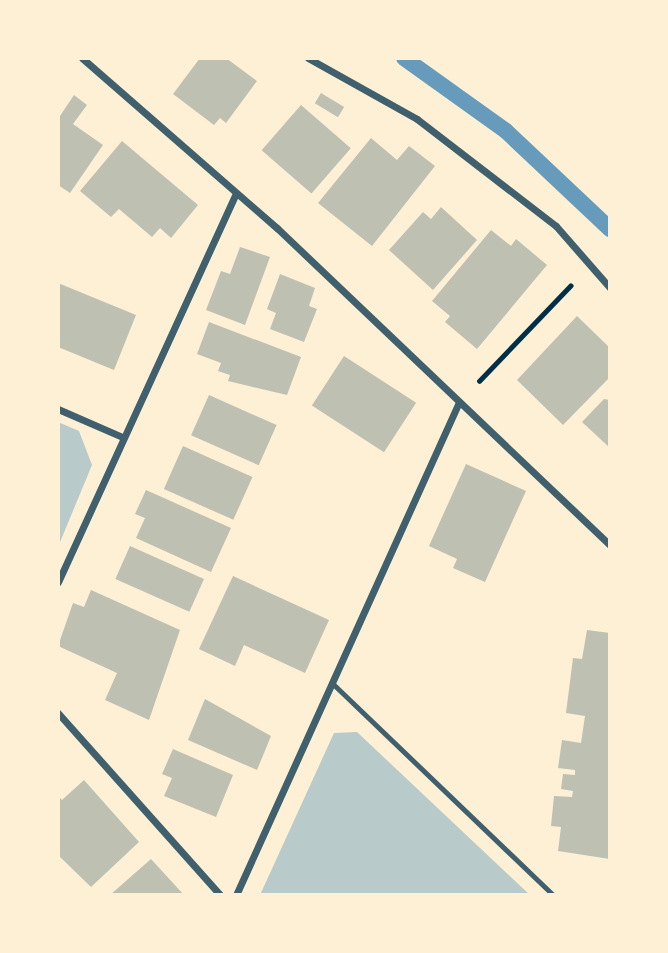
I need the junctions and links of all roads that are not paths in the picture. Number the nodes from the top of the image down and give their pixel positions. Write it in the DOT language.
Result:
graph roads {
  1 [pos="82,58"];
  2 [pos="308,58"];
  3 [pos="235,196"];
  4 [pos="610,288"];
  5 [pos="459,402"];
  6 [pos="58,409"];
  7 [pos="120,436"];
  8 [pos="610,545"];
  9 [pos="58,582"];
  10 [pos="332,683"];
  11 [pos="58,713"];
  12 [pos="220,895"];
  13 [pos="236,895"];
  14 [pos="552,895"];
  1 -- 3 [label="street"];
  2 -- 4 [label="street"];
  3 -- 5 [label="street"];
  3 -- 7 [label="street"];
  5 -- 8 [label="street"];
  5 -- 10 [label="street"];
  6 -- 7 [label="street"];
  7 -- 9 [label="street"];
  10 -- 13 [label="street"];
  10 -- 14 [label="lane"];
  11 -- 12 [label="street"];
}
